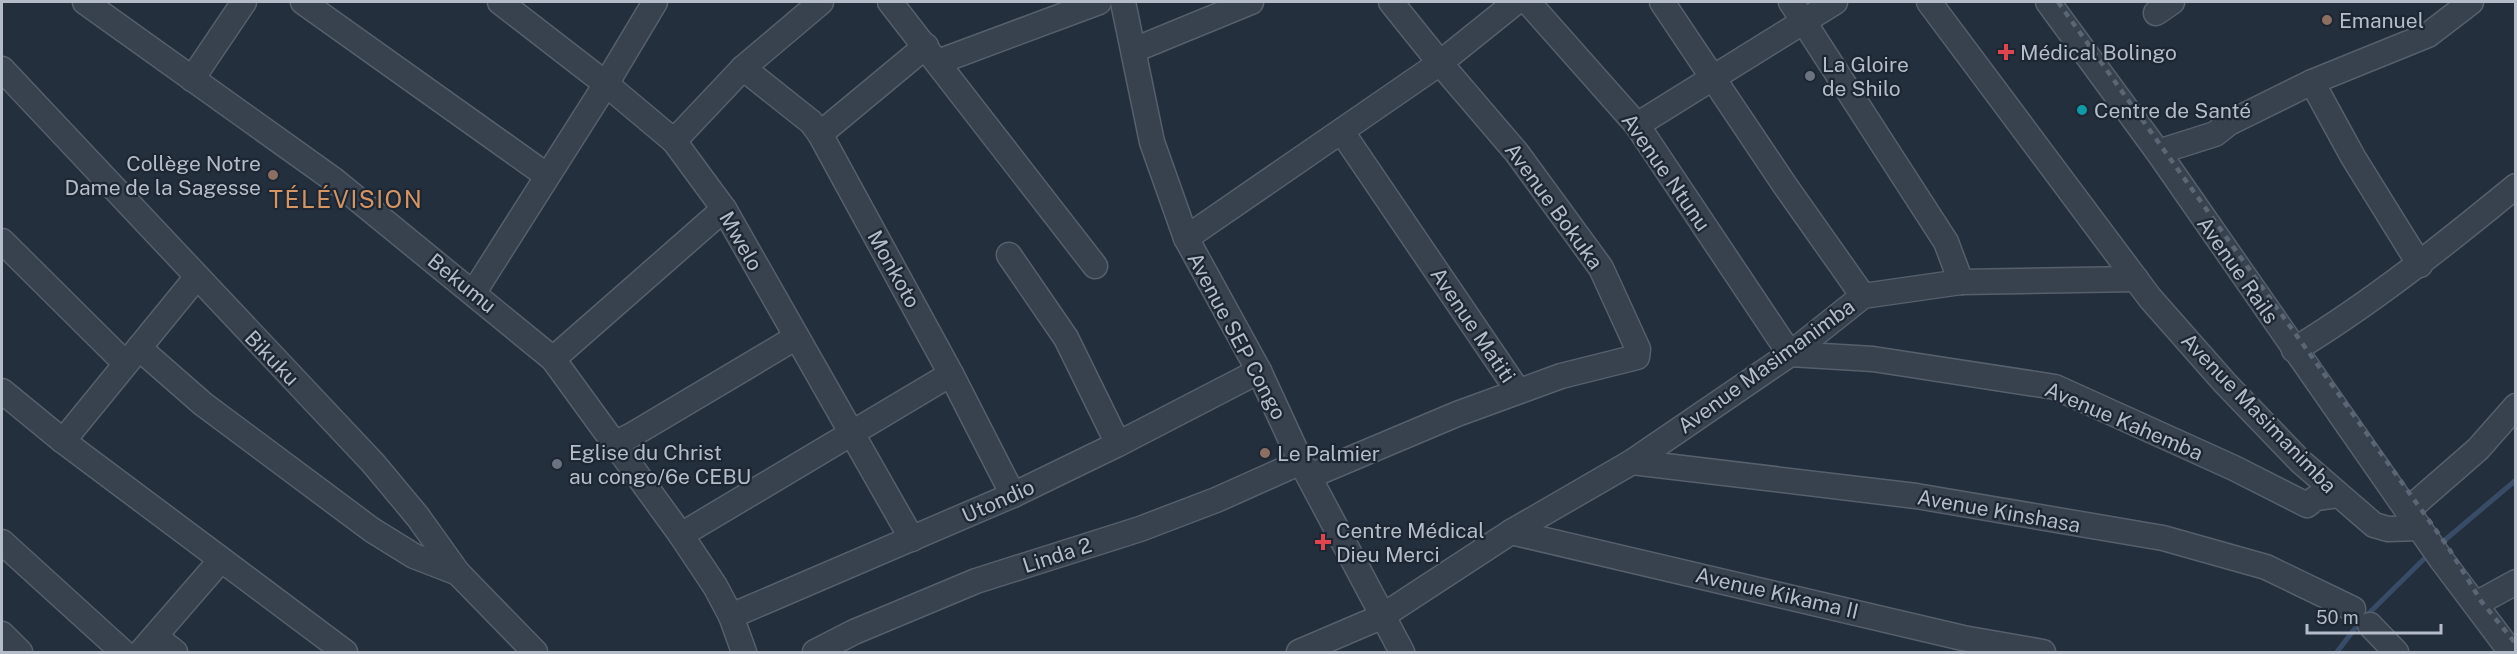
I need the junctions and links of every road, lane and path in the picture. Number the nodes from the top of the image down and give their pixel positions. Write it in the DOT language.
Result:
graph roads {
  1 [pos="85,2"];
  2 [pos="244,2"];
  3 [pos="303,2"];
  4 [pos="500,2"];
  5 [pos="655,2"];
  6 [pos="821,2"];
  7 [pos="890,2"];
  8 [pos="1100,2"];
  9 [pos="1123,2"];
  10 [pos="1251,2"];
  11 [pos="1391,2"];
  12 [pos="1516,2"];
  13 [pos="1528,2"];
  14 [pos="1662,2"];
  15 [pos="1835,2"];
  16 [pos="1929,2"];
  17 [pos="2049,2"];
  18 [pos="2471,2"];
  19 [pos="1797,11"];
  20 [pos="1134,50"];
  21 [pos="932,54"];
  22 [pos="1440,63"];
  23 [pos="743,68"];
  24 [pos="2,69"];
  25 [pos="1712,77"];
  26 [pos="192,79"];
  27 [pos="2312,82"];
  28 [pos="606,84"];
  29 [pos="1637,124"];
  30 [pos="1342,132"];
  31 [pos="820,135"];
  32 [pos="674,141"];
  33 [pos="2158,152"];
  34 [pos="546,175"];
  35 [pos="2516,186"];
  36 [pos="724,209"];
  37 [pos="1186,238"];
  38 [pos="2,241"];
  39 [pos="1009,255"];
  40 [pos="2420,265"];
  41 [pos="1095,266"];
  42 [pos="196,278"];
  43 [pos="2136,279"];
  44 [pos="1961,282"];
  45 [pos="474,292"];
  46 [pos="1863,296"];
  47 [pos="795,338"];
  48 [pos="2294,350"];
  49 [pos="1790,354"];
  50 [pos="132,355"];
  51 [pos="553,359"];
  52 [pos="1259,371"];
  53 [pos="951,374"];
  54 [pos="2,391"];
  55 [pos="1518,392"];
  56 [pos="2516,406"];
  57 [pos="851,435"];
  58 [pos="63,441"];
  59 [pos="614,444"];
  60 [pos="1118,444"];
  61 [pos="1632,462"];
  62 [pos="1306,469"];
  63 [pos="1013,495"];
  64 [pos="2338,495"];
  65 [pos="2418,525"];
  66 [pos="1511,532"];
  67 [pos="681,535"];
  68 [pos="912,539"];
  69 [pos="2,542"];
  70 [pos="220,561"];
  71 [pos="459,573"];
  72 [pos="2516,582"];
  73 [pos="2476,604"];
  74 [pos="2353,609"];
  75 [pos="731,616"];
  76 [pos="1381,617"];
  77 [pos="2370,625"];
  78 [pos="2,634"];
  79 [pos="149,645"];
  80 [pos="20,652"];
  81 [pos="123,652"];
  82 [pos="175,652"];
  83 [pos="345,652"];
  84 [pos="535,652"];
  85 [pos="744,652"];
  86 [pos="815,652"];
  87 [pos="1299,652"];
  88 [pos="1402,652"];
  89 [pos="2043,652"];
  90 [pos="2396,652"];
  91 [pos="2511,652"];
  1 -- 26 [label="street, Bekumu"];
  2 -- 26 [label="street"];
  3 -- 34 [label="street"];
  4 -- 28 [label="street, Mwelo"];
  5 -- 28 [label="street"];
  6 -- 23 [label="street"];
  7 -- 21 [label="street"];
  8 -- 21 [label="street"];
  9 -- 20 [label="street, Avenue SEP Congo"];
  10 -- 20 [label="street"];
  11 -- 22 [label="street, Avenue Bokuka"];
  12 -- 22 [label="street"];
  13 -- 29 [label="street, Avenue Ntunu"];
  14 -- 25 [label="street"];
  15 -- 19 [label="street"];
  16 -- 43 [label="street"];
  17 -- 33 [label="street, Avenue Rails"];
  18 -- 27 [label="street"];
  19 -- 25 [label="street"];
  19 -- 44 [label="street"];
  20 -- 37 [label="street, Avenue SEP Congo"];
  21 -- 31 [label="street"];
  21 -- 41 [label="street"];
  22 -- 30 [label="street"];
  22 -- 55 [label="street, Avenue Bokuka"];
  23 -- 31 [label="street, Monkoto"];
  23 -- 32 [label="street"];
  24 -- 42 [label="street, Bikuku"];
  25 -- 29 [label="street"];
  25 -- 46 [label="street"];
  26 -- 45 [label="street, Bekumu"];
  27 -- 33 [label="street"];
  27 -- 40 [label="street"];
  28 -- 32 [label="street, Mwelo"];
  28 -- 34 [label="street"];
  29 -- 49 [label="street, Avenue Ntunu"];
  30 -- 37 [label="street"];
  30 -- 55 [label="street, Avenue Matiti"];
  31 -- 53 [label="street, Monkoto"];
  32 -- 36 [label="street, Mwelo"];
  33 -- 48 [label="street, Avenue Rails"];
  34 -- 45 [label="street"];
  35 -- 40 [label="street"];
  36 -- 47 [label="street, Mwelo"];
  36 -- 51 [label="street"];
  37 -- 52 [label="street, Avenue SEP Congo"];
  38 -- 50 [label="street"];
  39 -- 60 [label="street"];
  40 -- 48 [label="street"];
  42 -- 50 [label="street"];
  42 -- 71 [label="street, Bikuku"];
  43 -- 44 [label="street, Avenue Masimanimba"];
  43 -- 64 [label="street, Avenue Masimanimba"];
  44 -- 46 [label="street, Avenue Masimanimba"];
  45 -- 51 [label="street, Bekumu"];
  46 -- 49 [label="street, Avenue Masimanimba"];
  47 -- 57 [label="street, Mwelo"];
  47 -- 59 [label="street"];
  48 -- 65 [label="street, Avenue Rails"];
  49 -- 61 [label="street, Avenue Masimanimba"];
  49 -- 64 [label="street, Avenue Kahemba"];
  50 -- 58 [label="street"];
  50 -- 71 [label="street"];
  51 -- 59 [label="street, Bekumu"];
  52 -- 60 [label="street, Utondio"];
  52 -- 62 [label="street, Avenue SEP Congo"];
  53 -- 57 [label="street"];
  53 -- 63 [label="street, Monkoto"];
  54 -- 58 [label="street"];
  55 -- 62 [label="street, Avenue Matiti"];
  56 -- 65 [label="street"];
  57 -- 67 [label="street"];
  57 -- 68 [label="street, Mwelo"];
  58 -- 70 [label="street"];
  59 -- 67 [label="street, Bekumu"];
  60 -- 63 [label="street, Utondio"];
  61 -- 66 [label="street, Avenue Masimanimba"];
  61 -- 74 [label="street, Avenue Kinshasa"];
  62 -- 76 [label="street, Avenue SEP Congo"];
  62 -- 86 [label="street, Linda 2"];
  63 -- 68 [label="street, Utondio"];
  64 -- 65 [label="street, Avenue Masimanimba"];
  65 -- 73 [label="street, Avenue Rails"];
  66 -- 76 [label="street, Avenue Masimanimba"];
  66 -- 89 [label="street, Avenue Kikama II"];
  67 -- 75 [label="street, Bekumu"];
  68 -- 75 [label="street, Utondio"];
  69 -- 81 [label="street"];
  70 -- 79 [label="street"];
  70 -- 83 [label="street"];
  71 -- 84 [label="street, Bikuku"];
  72 -- 73 [label="street"];
  73 -- 91 [label="street, Avenue Rails"];
  75 -- 85 [label="street, Bekumu"];
  76 -- 87 [label="street, Avenue Masimanimba"];
  76 -- 88 [label="street, Avenue SEP Congo"];
  77 -- 90 [label="street"];
  78 -- 80 [label="street"];
  79 -- 82 [label="street"];
}
